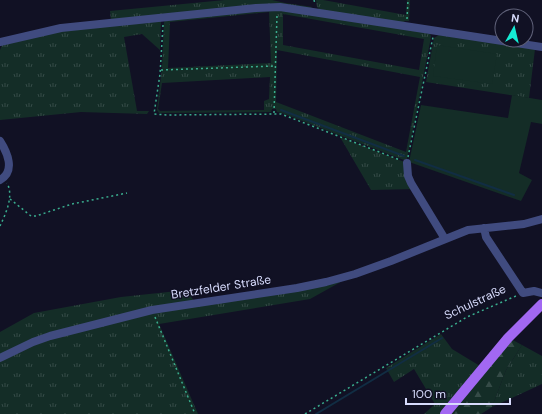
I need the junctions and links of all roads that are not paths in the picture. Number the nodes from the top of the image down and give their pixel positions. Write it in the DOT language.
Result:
graph roads {
  1 [pos="0,42"];
  2 [pos="542,47"];
  3 [pos="0,141"];
  4 [pos="407,163"];
  5 [pos="2,179"];
  6 [pos="542,219"];
  7 [pos="484,228"];
  8 [pos="445,239"];
  9 [pos="542,293"];
  10 [pos="542,304"];
  11 [pos="0,358"];
  12 [pos="445,414"];
  1 -- 2 [label="street"];
  3 -- 5 [label="street"];
  4 -- 8 [label="street"];
  6 -- 7 [label="street, Bretzfelder Straße"];
  7 -- 8 [label="street, Bretzfelder Straße"];
  7 -- 9 [label="street, Schulstraße"];
  8 -- 11 [label="street, Bretzfelder Straße"];
  10 -- 12 [label="main road"];
}
